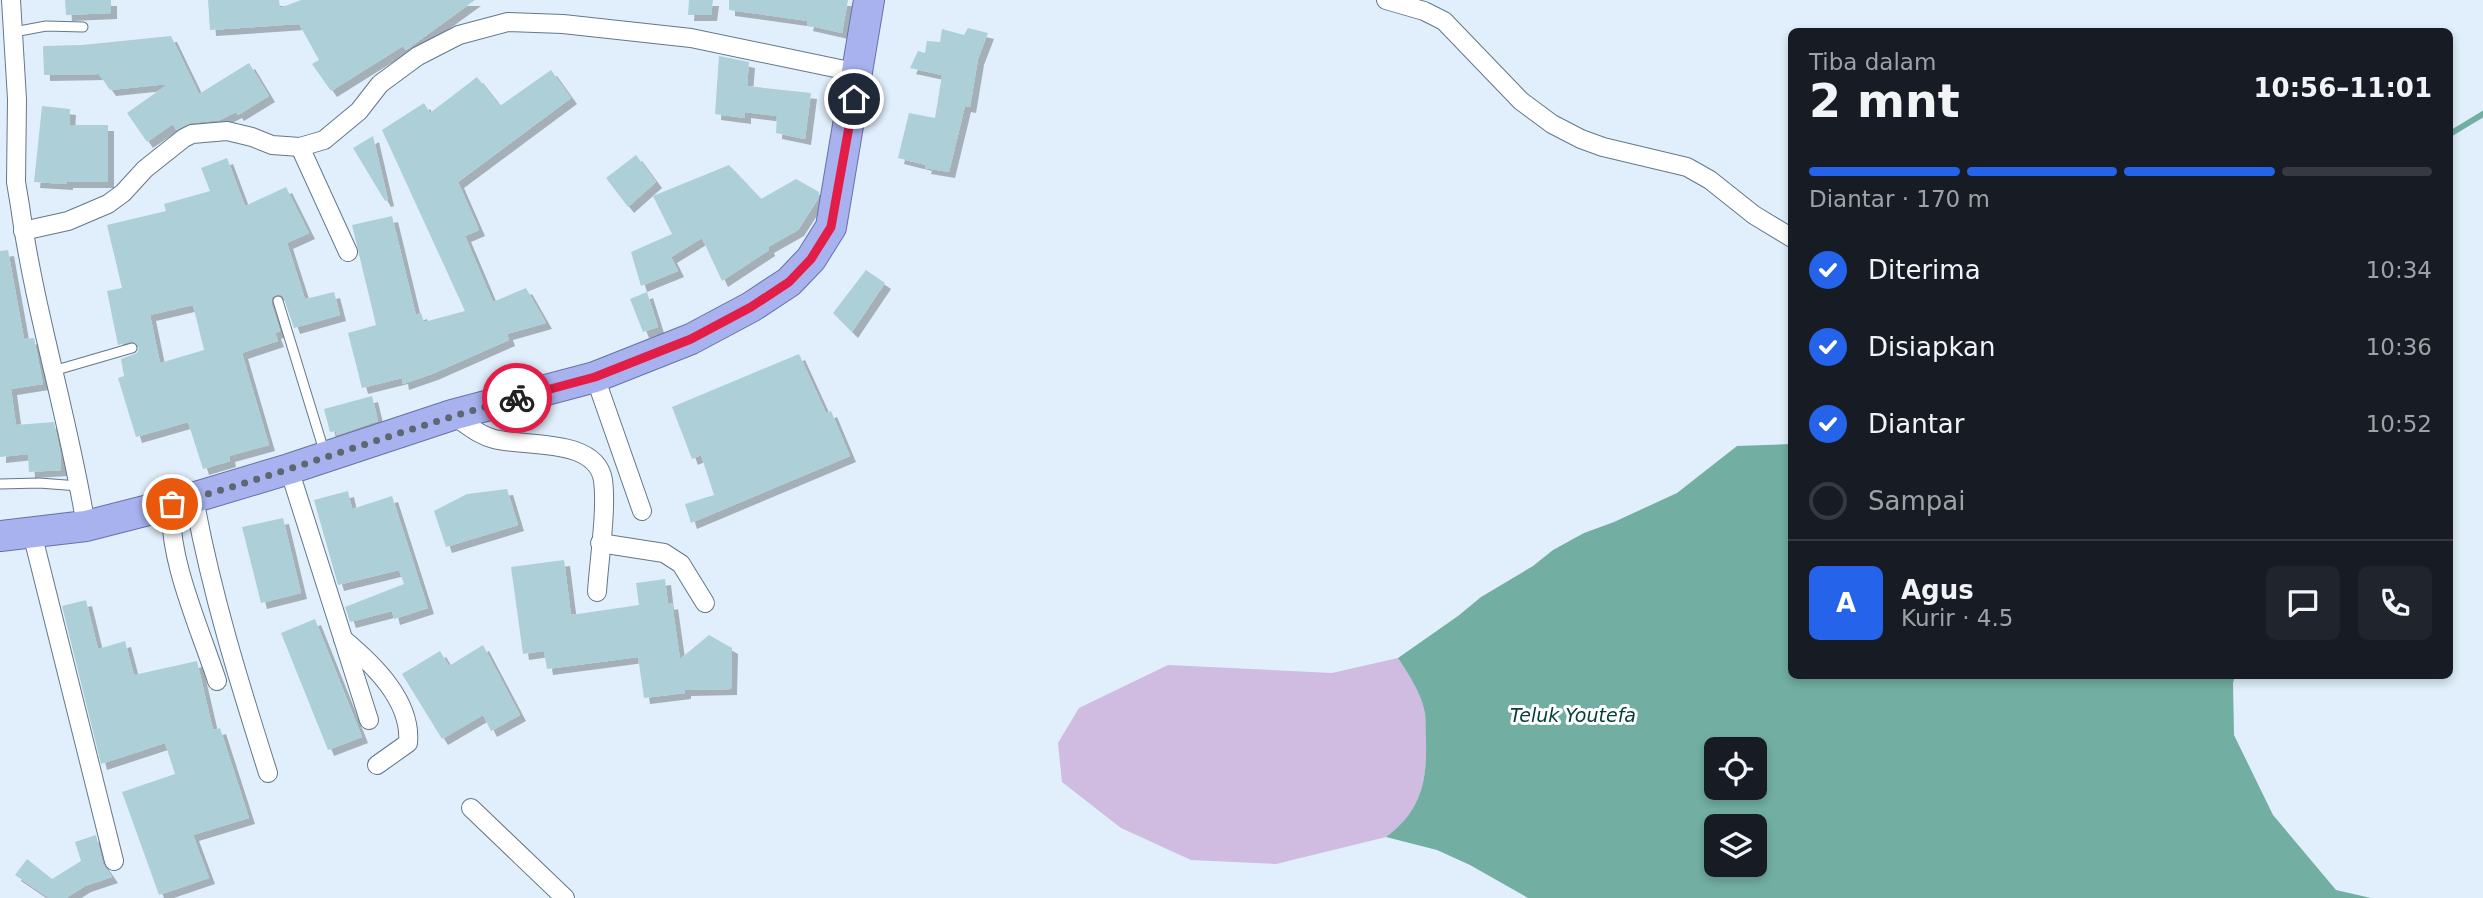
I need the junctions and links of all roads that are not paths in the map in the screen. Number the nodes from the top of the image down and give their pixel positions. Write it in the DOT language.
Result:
graph roads {
  1 [pos="11,0"];
  2 [pos="869,0"];
  3 [pos="1386,0"];
  4 [pos="83,27"];
  5 [pos="14,32"];
  6 [pos="859,73"];
  7 [pos="300,147"];
  8 [pos="23,231"];
  9 [pos="1788,236"];
  10 [pos="348,252"];
  11 [pos="278,301"];
  12 [pos="132,348"];
  13 [pos="53,372"];
  14 [pos="595,377"];
  15 [pos="453,415"];
  16 [pos="325,456"];
  17 [pos="289,469"];
  18 [pos="0,484"];
  19 [pos="79,486"];
  20 [pos="183,501"];
  21 [pos="642,511"];
  22 [pos="86,526"];
  23 [pos="32,533"];
  24 [pos="0,536"];
  25 [pos="600,543"];
  26 [pos="597,592"];
  27 [pos="705,603"];
  28 [pos="343,639"];
  29 [pos="217,681"];
  30 [pos="369,720"];
  31 [pos="377,765"];
  32 [pos="268,773"];
  33 [pos="471,808"];
  34 [pos="114,861"];
  35 [pos="565,898"];
  1 -- 5 [label="street"];
  2 -- 6 [label="highway"];
  3 -- 9 [label="street"];
  4 -- 5 [label="lane"];
  5 -- 8 [label="street"];
  6 -- 7 [label="street"];
  6 -- 14 [label="highway"];
  7 -- 8 [label="street"];
  7 -- 10 [label="street"];
  8 -- 13 [label="street"];
  11 -- 16 [label="lane"];
  12 -- 13 [label="lane"];
  13 -- 19 [label="street"];
  14 -- 15 [label="highway"];
  14 -- 21 [label="street"];
  15 -- 16 [label="highway"];
  15 -- 25 [label="street"];
  16 -- 17 [label="highway"];
  17 -- 20 [label="highway"];
  17 -- 28 [label="street"];
  18 -- 19 [label="lane"];
  19 -- 22 [label="street"];
  20 -- 22 [label="highway"];
  20 -- 29 [label="street"];
  20 -- 32 [label="street"];
  22 -- 23 [label="highway"];
  23 -- 24 [label="highway"];
  23 -- 34 [label="street"];
  25 -- 26 [label="street"];
  25 -- 27 [label="street"];
  28 -- 30 [label="street"];
  28 -- 31 [label="street"];
  33 -- 35 [label="street"];
}
